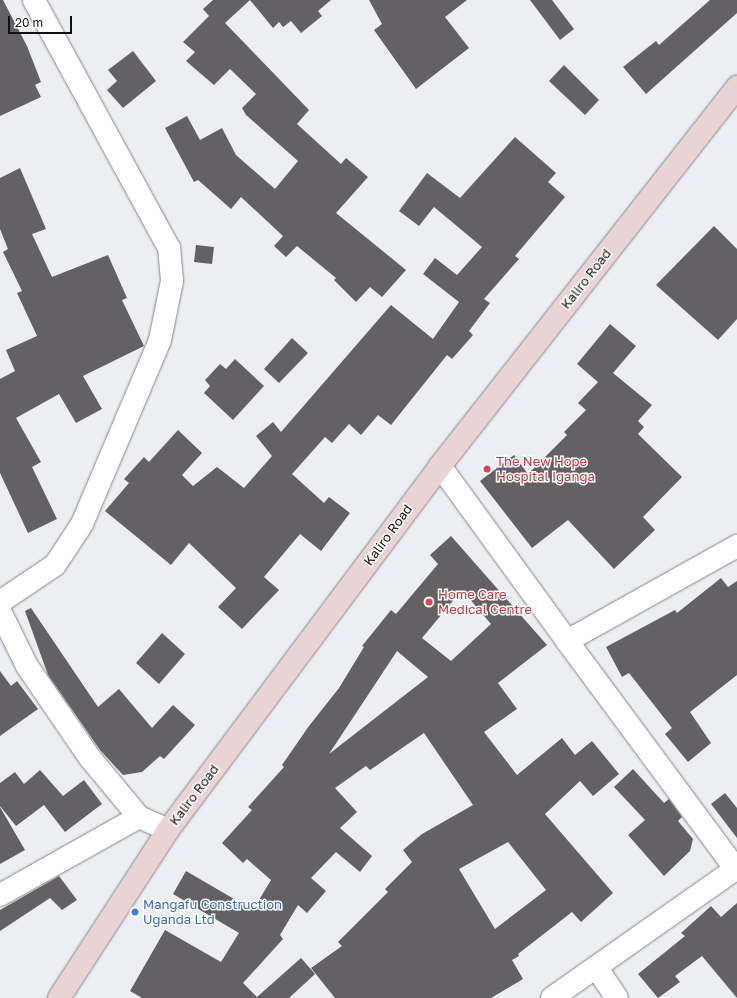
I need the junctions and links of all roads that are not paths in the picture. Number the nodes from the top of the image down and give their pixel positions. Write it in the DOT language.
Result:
graph roads {
  1 [pos="34,0"];
  2 [pos="737,87"];
  3 [pos="440,466"];
  4 [pos="737,546"];
  5 [pos="0,602"];
  6 [pos="0,611"];
  7 [pos="567,641"];
  8 [pos="139,817"];
  9 [pos="168,830"];
  10 [pos="737,868"];
  11 [pos="0,895"];
  12 [pos="596,967"];
  13 [pos="59,998"];
  14 [pos="552,998"];
  15 [pos="617,998"];
  1 -- 5 [label="street"];
  2 -- 3 [label="main road, Kaliro Road"];
  3 -- 7 [label="street"];
  3 -- 9 [label="main road, Kaliro Road"];
  4 -- 7 [label="street"];
  6 -- 8 [label="street"];
  7 -- 10 [label="street"];
  8 -- 9 [label="street"];
  8 -- 11 [label="street"];
  9 -- 13 [label="main road, Kaliro Road"];
  10 -- 12 [label="street"];
  12 -- 14 [label="street"];
  12 -- 15 [label="street"];
}
